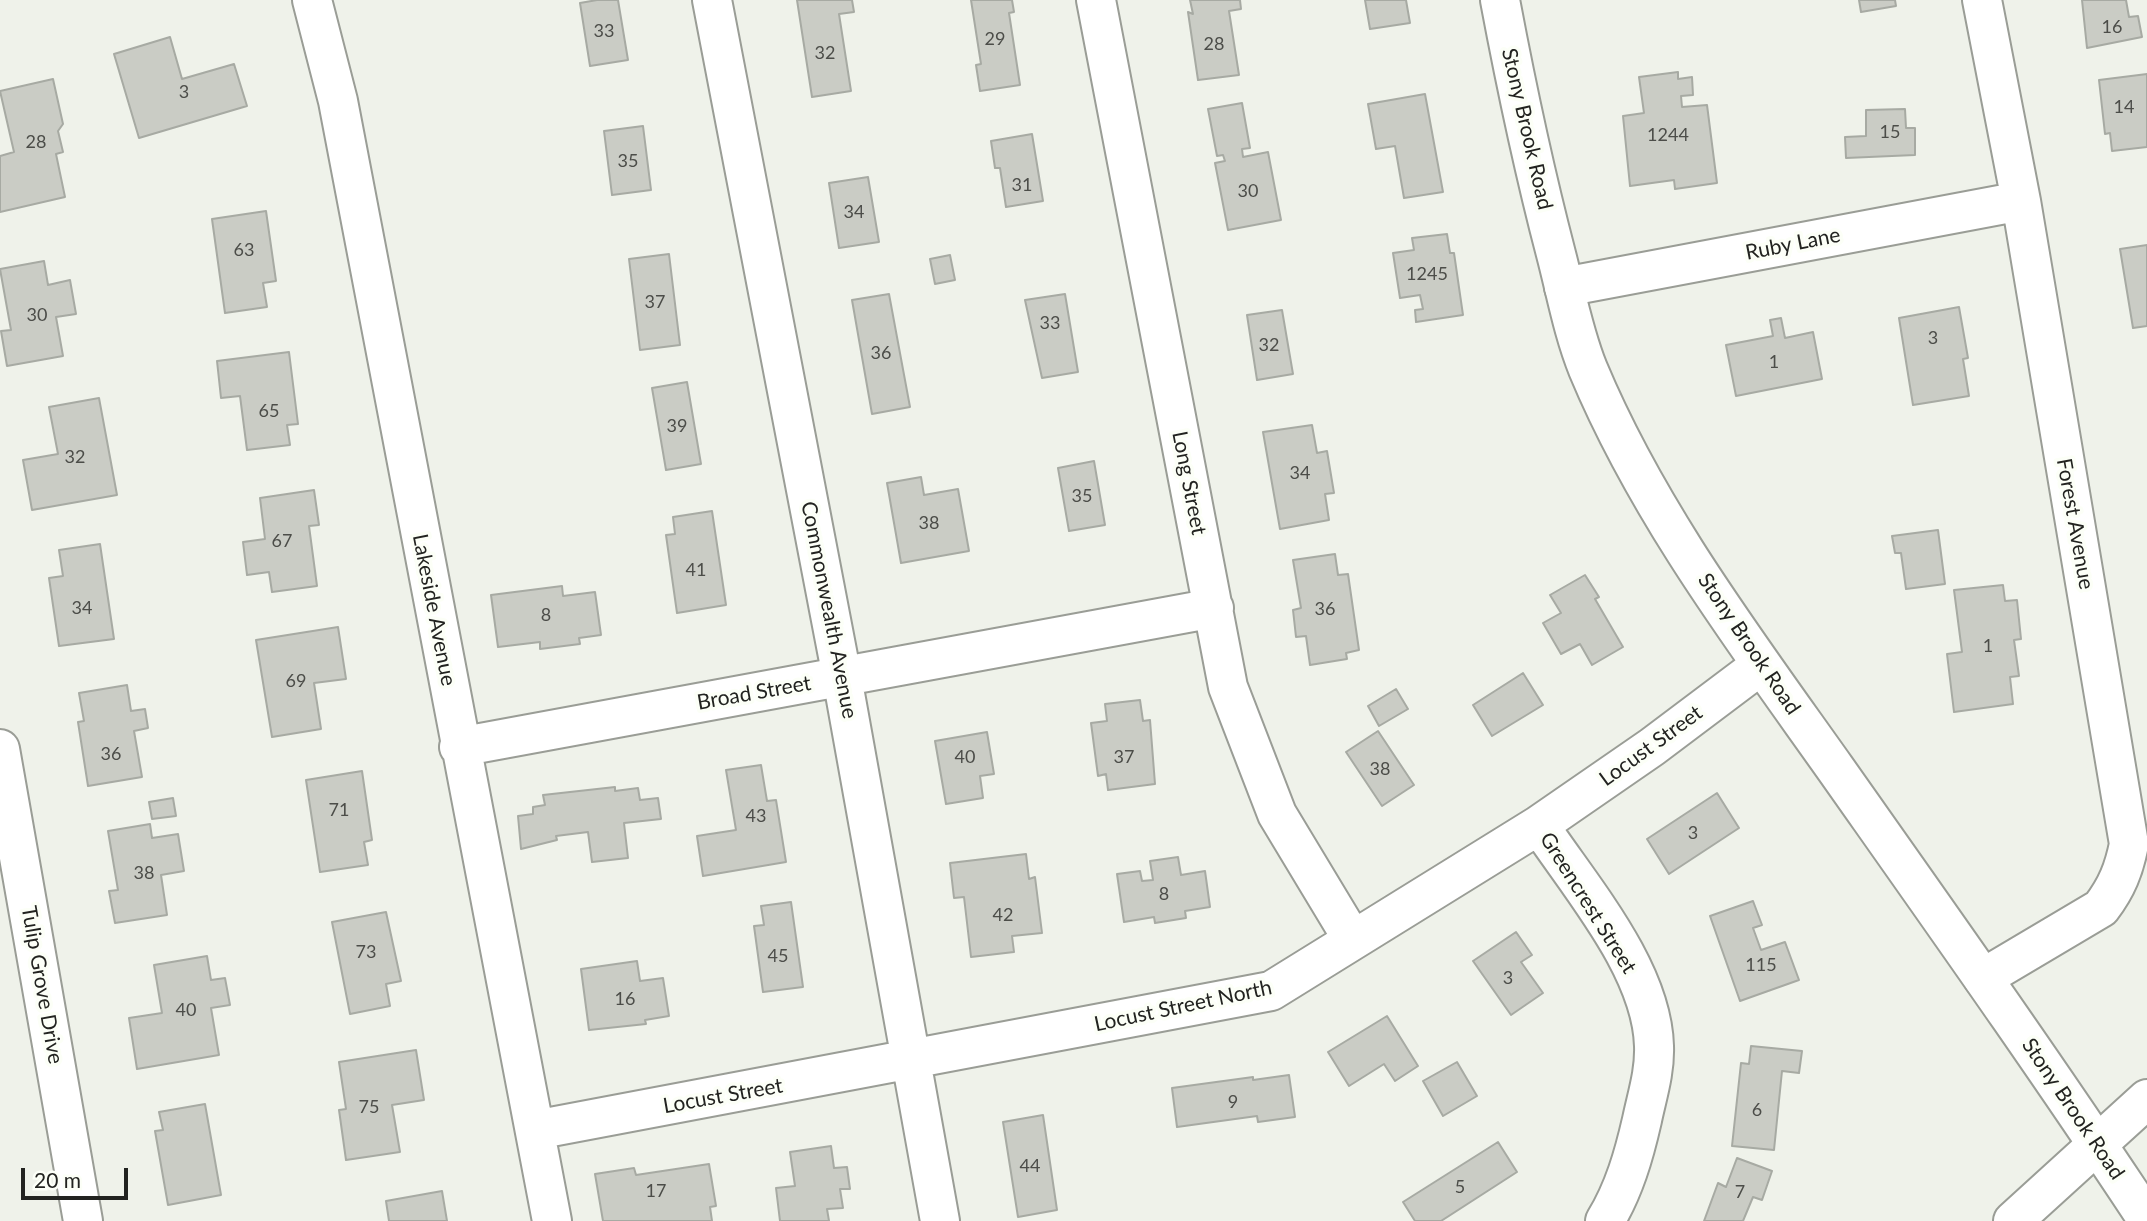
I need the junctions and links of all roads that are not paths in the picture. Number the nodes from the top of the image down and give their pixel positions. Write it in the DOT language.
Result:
graph roads {
  1 [pos="312,0"];
  2 [pos="712,0"];
  3 [pos="1096,0"];
  4 [pos="1500,0"];
  5 [pos="1982,0"];
  6 [pos="2021,201"];
  7 [pos="1564,287"];
  8 [pos="1214,608"];
  9 [pos="1761,665"];
  10 [pos="842,677"];
  11 [pos="459,747"];
  12 [pos="0,748"];
  13 [pos="1539,825"];
  14 [pos="1353,940"];
  15 [pos="1983,978"];
  16 [pos="910,1061"];
  17 [pos="2147,1099"];
  18 [pos="535,1130"];
  19 [pos="2098,1144"];
  20 [pos="2147,1219"];
  21 [pos="83,1221"];
  22 [pos="552,1221"];
  23 [pos="940,1221"];
  24 [pos="1605,1221"];
  25 [pos="2013,1221"];
  1 -- 11 [label="main road, Lakeside Avenue"];
  2 -- 10 [label="main road, Commonwealth Avenue"];
  3 -- 8 [label="main road, Long Street"];
  4 -- 7 [label="main road, Stony Brook Road"];
  5 -- 6 [label="main road, Forest Avenue"];
  6 -- 7 [label="main road, Ruby Lane"];
  6 -- 15 [label="main road, Forest Avenue"];
  7 -- 9 [label="main road, Stony Brook Road"];
  8 -- 10 [label="main road, Broad Street"];
  8 -- 14 [label="main road, Long Street"];
  9 -- 13 [label="main road, Locust Street"];
  9 -- 15 [label="main road, Stony Brook Road"];
  10 -- 11 [label="main road, Broad Street"];
  10 -- 16 [label="main road, Commonwealth Avenue"];
  11 -- 18 [label="main road, Lakeside Avenue"];
  12 -- 21 [label="main road, Tulip Grove Drive"];
  13 -- 14 [label="main road, Locust Street North"];
  13 -- 24 [label="main road, Greencrest Street"];
  14 -- 16 [label="main road, Locust Street North"];
  15 -- 19 [label="main road, Stony Brook Road"];
  16 -- 18 [label="main road, Locust Street"];
  16 -- 23 [label="main road, Commonwealth Avenue"];
  17 -- 19 [label="main road"];
  18 -- 22 [label="main road, Lakeside Avenue"];
  19 -- 20 [label="main road, Stony Brook Road"];
  19 -- 25 [label="main road"];
}
